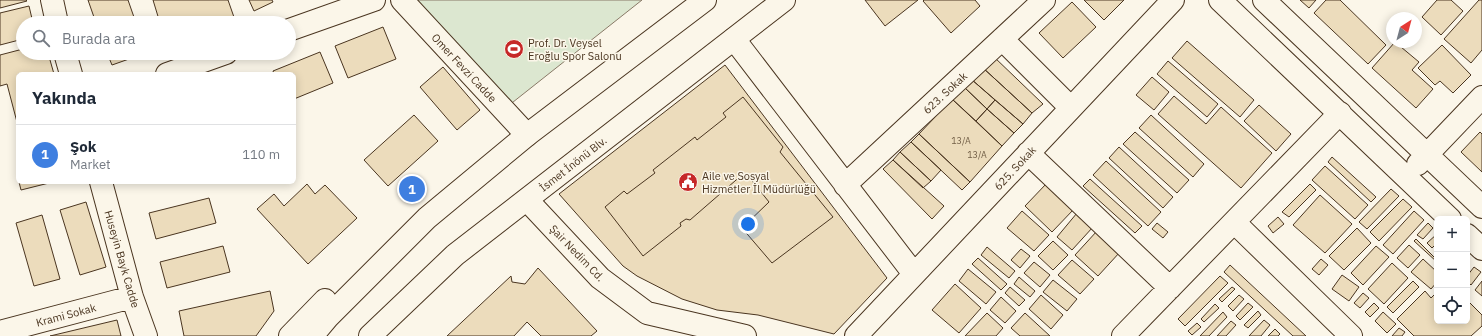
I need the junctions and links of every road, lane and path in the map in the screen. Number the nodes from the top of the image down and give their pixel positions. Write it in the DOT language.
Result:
graph roads {
  1 [pos="52,0"];
  2 [pos="374,0"];
  3 [pos="402,0"];
  4 [pos="705,0"];
  5 [pos="784,0"];
  6 [pos="1044,0"];
  7 [pos="1173,0"];
  8 [pos="1220,0"];
  9 [pos="1264,0"];
  10 [pos="55,16"];
  11 [pos="296,28"];
  12 [pos="734,39"];
  13 [pos="1002,39"];
  14 [pos="67,60"];
  15 [pos="206,60"];
  16 [pos="70,72"];
  17 [pos="173,72"];
  18 [pos="1482,98"];
  19 [pos="1071,108"];
  20 [pos="1340,113"];
  21 [pos="527,135"];
  22 [pos="1028,153"];
  23 [pos="1427,155"];
  24 [pos="1406,176"];
  25 [pos="102,184"];
  26 [pos="845,185"];
  27 [pos="527,200"];
  28 [pos="1482,207"];
  29 [pos="1447,216"];
  30 [pos="427,218"];
  31 [pos="1234,222"];
  32 [pos="1470,238"];
  33 [pos="1482,249"];
  34 [pos="914,274"];
  35 [pos="1170,288"];
  36 [pos="132,297"];
  37 [pos="0,332"];
  38 [pos="1128,334"];
  39 [pos="146,336"];
  40 [pos="290,336"];
  41 [pos="312,336"];
  42 [pos="370,336"];
  43 [pos="744,336"];
  44 [pos="856,336"];
  45 [pos="1351,336"];
  1 -- 10 [label="street"];
  2 -- 11 [label="street"];
  3 -- 21 [label="street, Omer Fevzi Cadde"];
  4 -- 21 [label="street"];
  5 -- 12 [label="street, İsmet İnönü Blv."];
  6 -- 13 [label="street, 623. Sokak"];
  7 -- 19 [label="street, 625. Sokak"];
  8 -- 20 [label="street"];
  9 -- 23 [label="street"];
  12 -- 26 [label="street"];
  12 -- 27 [label="street, İsmet İnönü Blv."];
  13 -- 19 [label="street"];
  13 -- 26 [label="street, 623. Sokak"];
  14 -- 16 [label="street"];
  15 -- 17 [label="street"];
  18 -- 23 [label="street"];
  19 -- 22 [label="street, 625. Sokak"];
  20 -- 24 [label="street"];
  20 -- 31 [label="street"];
  21 -- 30 [label="street"];
  22 -- 34 [label="street, 625. Sokak"];
  22 -- 35 [label="street"];
  23 -- 24 [label="street"];
  23 -- 28 [label="street"];
  24 -- 29 [label="street"];
  25 -- 36 [label="street, Huseyin Bayk Cadde"];
  26 -- 34 [label="street"];
  27 -- 42 [label="street, İsmet İnönü Blv."];
  27 -- 43 [label="street, Şair Nedim Cd."];
  30 -- 40 [label="street"];
  30 -- 41 [label="street"];
  31 -- 35 [label="street"];
  31 -- 45 [label="street"];
  32 -- 33 [label="street"];
  34 -- 44 [label="street, 625. Sokak"];
  35 -- 38 [label="street"];
  36 -- 37 [label="street, Krami Sokak"];
  36 -- 39 [label="street, Huseyin Bayk Cadde"];
}
